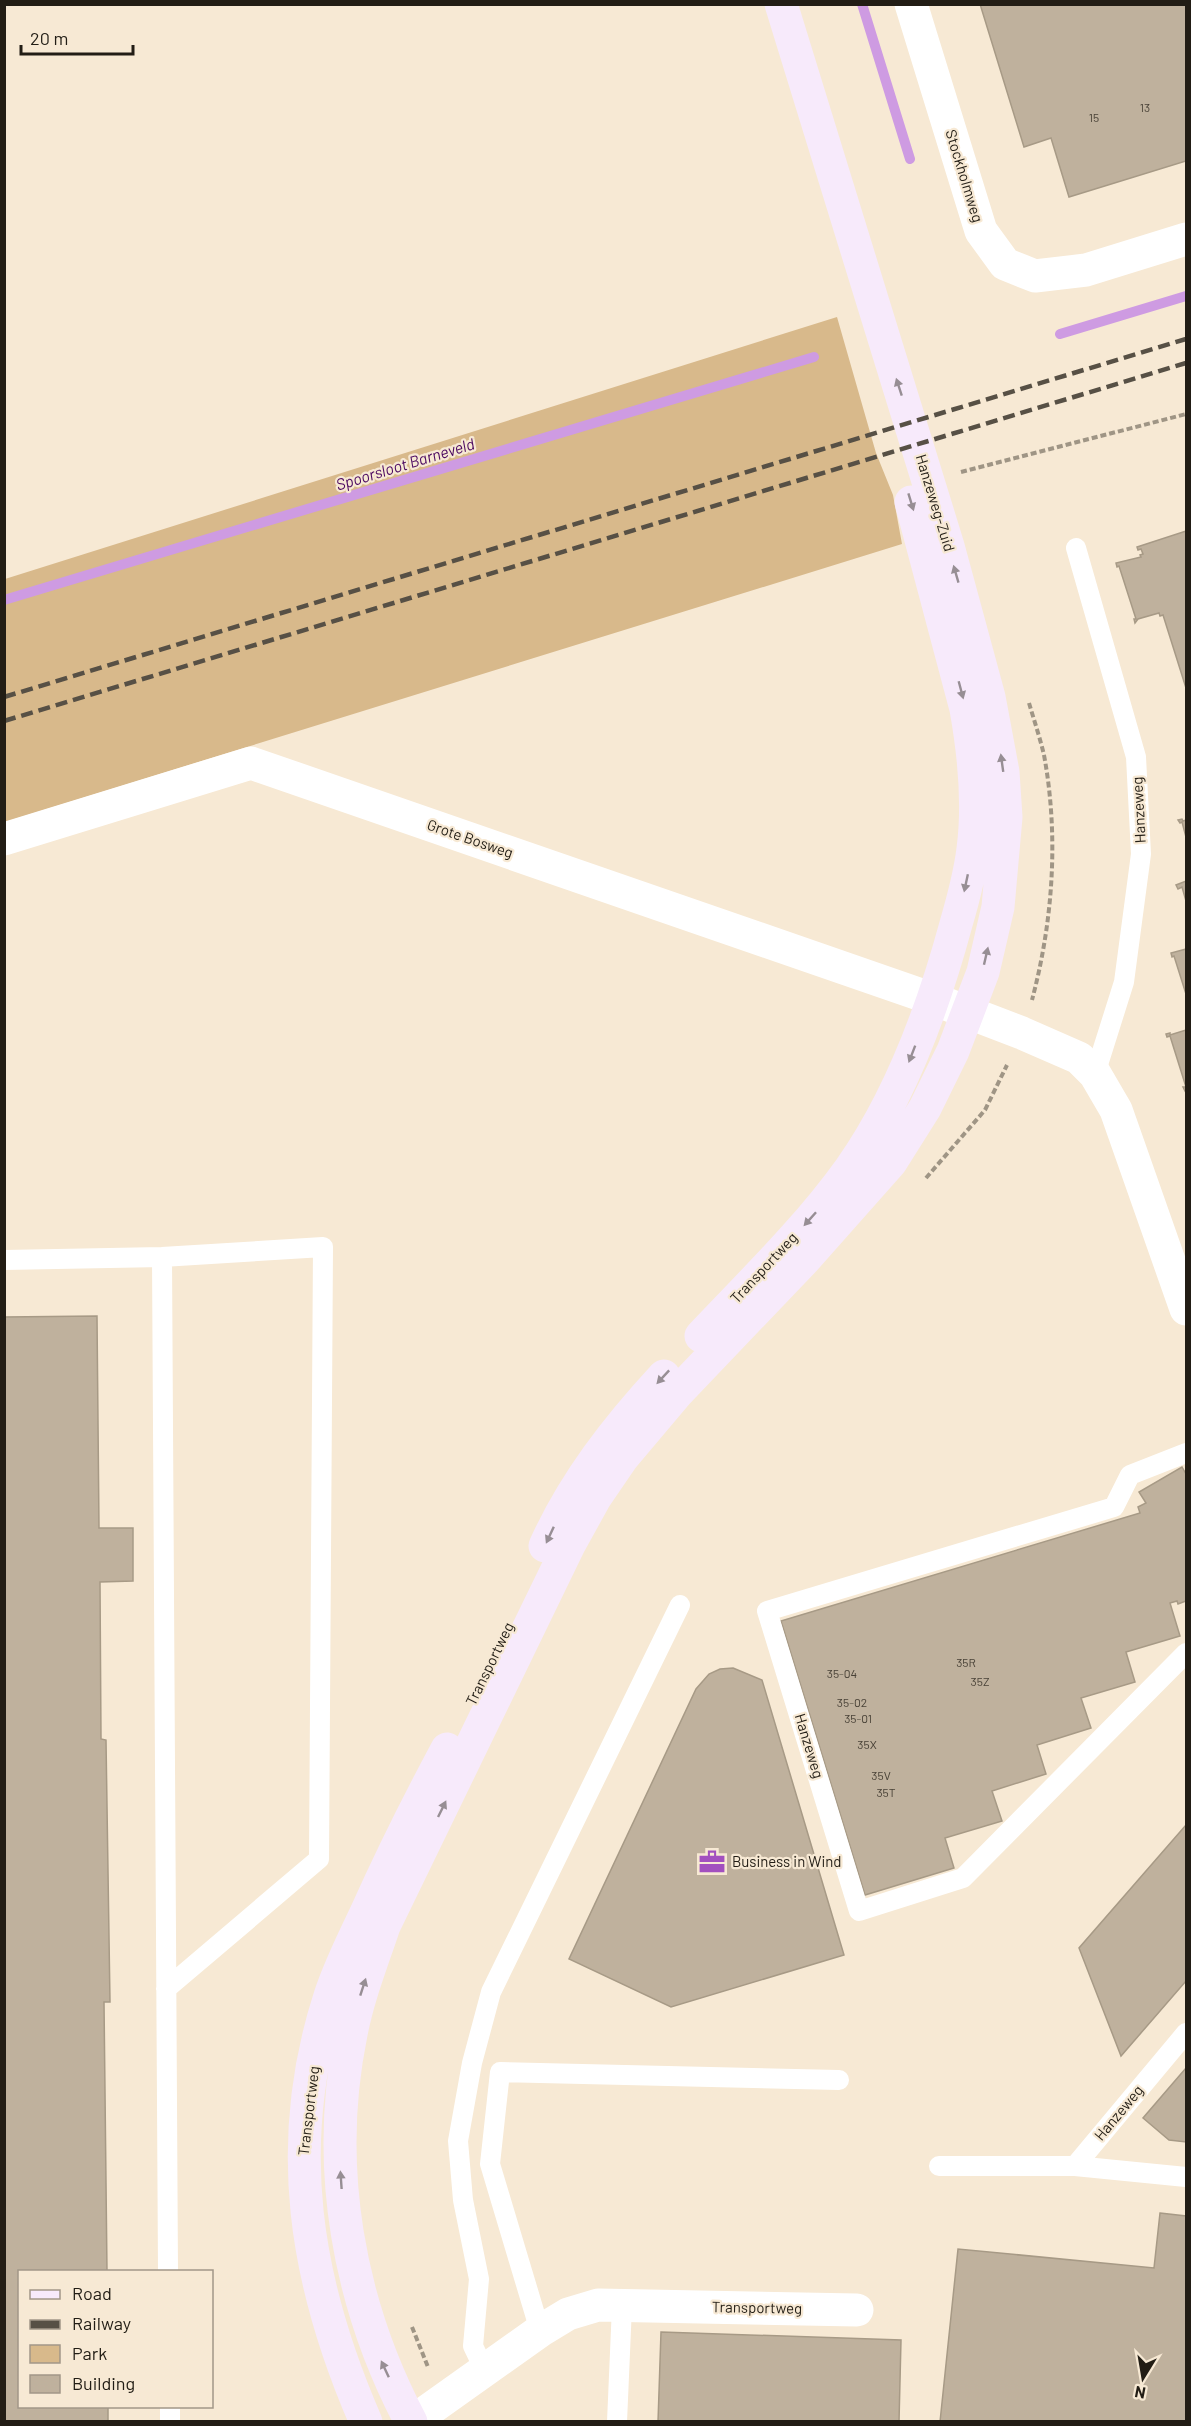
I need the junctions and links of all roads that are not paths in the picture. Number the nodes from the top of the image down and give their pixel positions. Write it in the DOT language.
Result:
graph roads {
  1 [pos="758,4"];
  2 [pos="780,4"];
  3 [pos="911,4"];
  4 [pos="1186,239"];
  5 [pos="1076,548"];
  6 [pos="4,839"];
  7 [pos="933,999"];
  8 [pos="969,1012"];
  9 [pos="1095,1074"];
  10 [pos="162,1257"];
  11 [pos="4,1260"];
  12 [pos="1186,1309"];
  13 [pos="1186,1453"];
  14 [pos="680,1605"];
  15 [pos="1186,1653"];
  16 [pos="166,1989"];
  17 [pos="1186,2033"];
  18 [pos="840,2080"];
  19 [pos="939,2166"];
  20 [pos="1075,2166"];
  21 [pos="1186,2177"];
  22 [pos="168,2270"];
  23 [pos="622,2306"];
  24 [pos="857,2310"];
  25 [pos="540,2331"];
  26 [pos="484,2369"];
  27 [pos="366,2421"];
  28 [pos="412,2421"];
  29 [pos="617,2421"];
  1 -- 7 [label="street, Hanzeweg-Zuid, one-way"];
  8 -- 2 [label="street, Hanzeweg-Zuid, one-way"];
  3 -- 4 [label="street, Stockholmweg"];
  5 -- 9 [label="lane, Hanzeweg"];
  6 -- 7 [label="street, Grote Bosweg"];
  7 -- 8 [label="street"];
  7 -- 27 [label="street, Transportweg, one-way"];
  8 -- 9 [label="street"];
  28 -- 8 [label="street, Transportweg, one-way"];
  9 -- 12 [label="street"];
  10 -- 11 [label="lane"];
  10 -- 16 [label="lane"];
  10 -- 16 [label="lane"];
  13 -- 15 [label="lane, Hanzeweg"];
  14 -- 26 [label="lane"];
  16 -- 22 [label="lane"];
  17 -- 20 [label="lane, Hanzeweg"];
  18 -- 25 [label="lane"];
  19 -- 20 [label="lane"];
  20 -- 21 [label="lane"];
  23 -- 24 [label="street, Transportweg"];
  23 -- 25 [label="street, Transportweg"];
  23 -- 29 [label="lane"];
  25 -- 26 [label="street, Transportweg"];
  26 -- 28 [label="street, Transportweg"];
}
